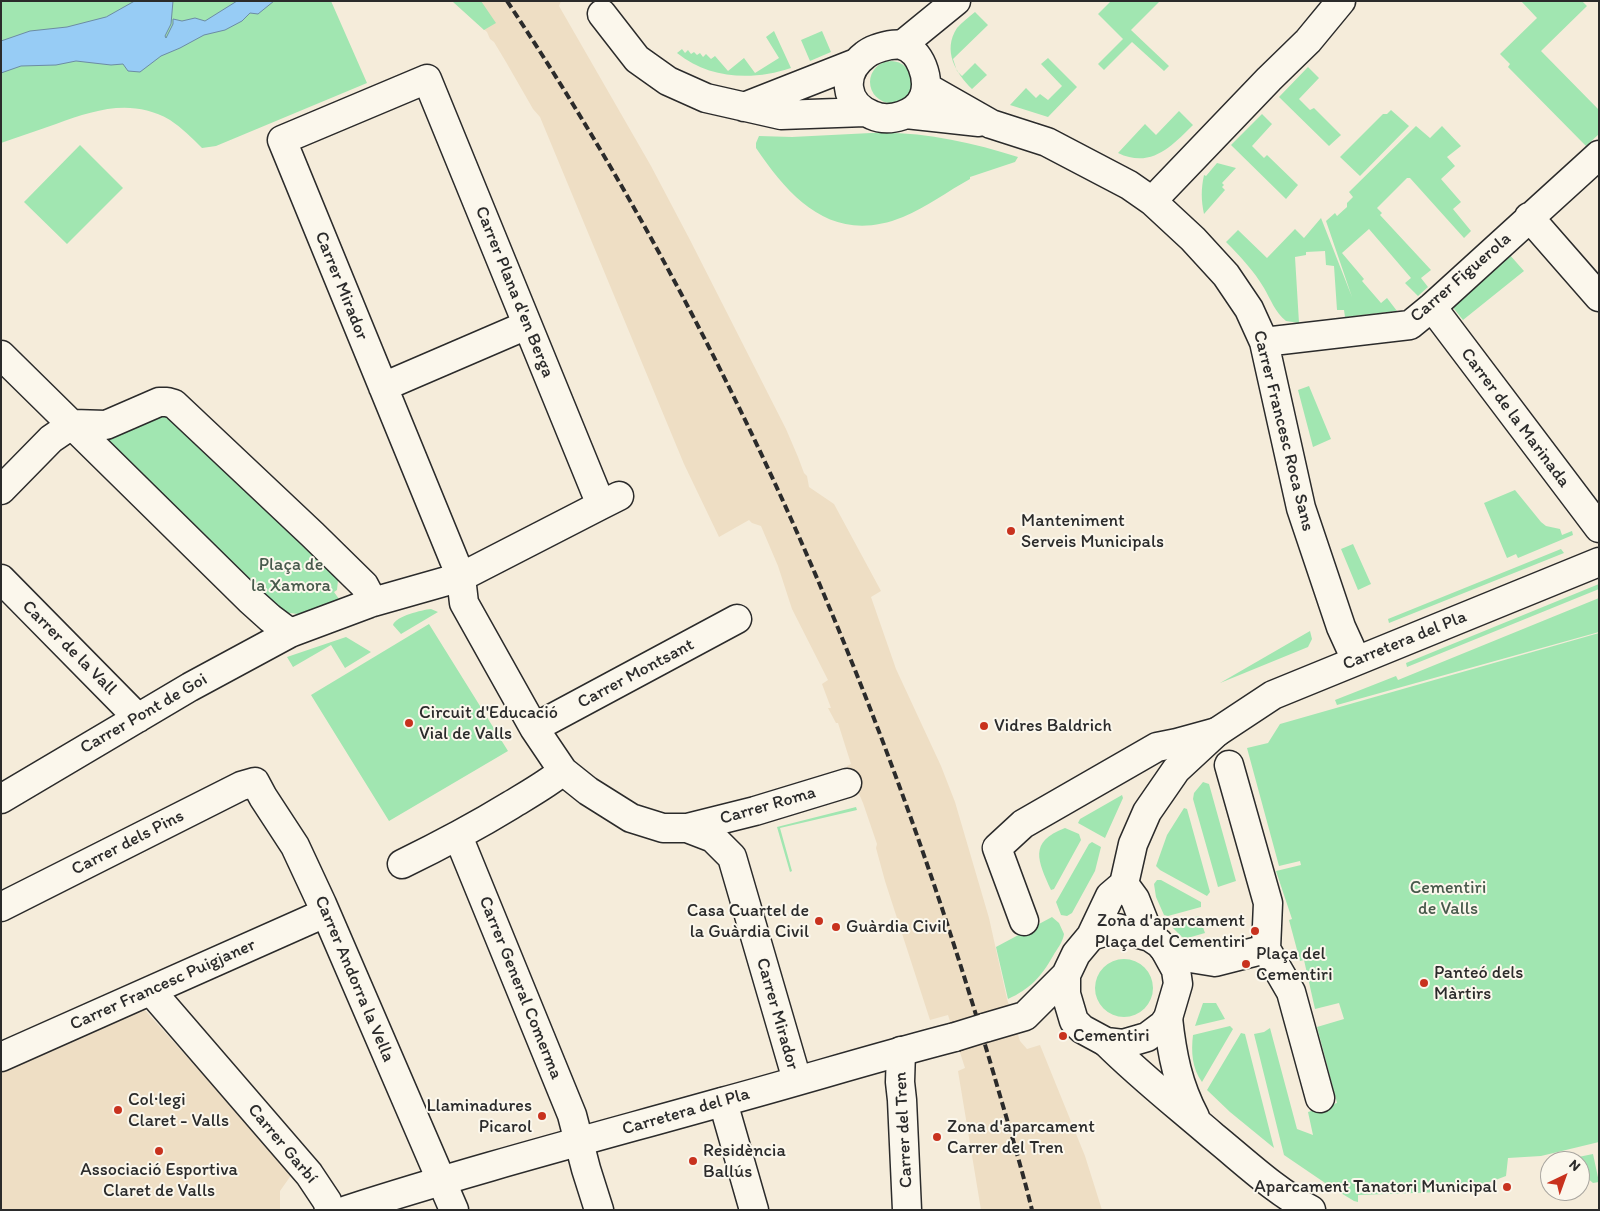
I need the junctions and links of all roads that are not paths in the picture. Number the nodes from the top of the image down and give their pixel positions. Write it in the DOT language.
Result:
graph roads {
  1 [pos="956,1"];
  2 [pos="1341,1"];
  3 [pos="602,14"];
  4 [pos="902,45"];
  5 [pos="856,63"];
  6 [pos="427,79"];
  7 [pos="926,87"];
  8 [pos="744,107"];
  9 [pos="865,112"];
  10 [pos="906,114"];
  11 [pos="991,124"];
  12 [pos="1599,155"];
  13 [pos="1152,200"];
  14 [pos="1530,217"];
  15 [pos="1599,297"];
  16 [pos="1432,307"];
  17 [pos="527,325"];
  18 [pos="1264,342"];
  19 [pos="1,354"];
  20 [pos="383,387"];
  21 [pos="73,424"];
  22 [pos="1,490"];
  23 [pos="1599,528"];
  24 [pos="1599,562"];
  25 [pos="461,577"];
  26 [pos="1,579"];
  27 [pos="373,602"];
  28 [pos="737,619"];
  29 [pos="290,633"];
  30 [pos="1356,660"];
  31 [pos="138,718"];
  32 [pos="534,728"];
  33 [pos="1217,732"];
  34 [pos="1229,765"];
  35 [pos="563,771"];
  36 [pos="255,782"];
  37 [pos="847,783"];
  38 [pos="3,796"];
  39 [pos="687,828"];
  40 [pos="458,836"];
  41 [pos="402,864"];
  42 [pos="1124,884"];
  43 [pos="1,907"];
  44 [pos="325,913"];
  45 [pos="1024,921"];
  46 [pos="1091,936"];
  47 [pos="1158,944"];
  48 [pos="1266,949"];
  49 [pos="1215,962"];
  50 [pos="1066,975"];
  51 [pos="151,991"];
  52 [pos="1171,1007"];
  53 [pos="1019,1018"];
  54 [pos="1074,1021"];
  55 [pos="1106,1042"];
  56 [pos="900,1051"];
  57 [pos="1,1057"];
  58 [pos="797,1080"];
  59 [pos="1320,1098"];
  60 [pos="723,1102"];
  61 [pos="1198,1123"];
  62 [pos="579,1142"];
  63 [pos="442,1181"];
  64 [pos="1296,1206"];
  65 [pos="330,1210"];
  66 [pos="347,1210"];
  67 [pos="454,1210"];
  68 [pos="599,1210"];
  69 [pos="754,1210"];
  70 [pos="908,1210"];
  1 -- 4 [label="street"];
  2 -- 13 [label="street"];
  3 -- 8 [label="street"];
  4 -- 5 [label="street"];
  4 -- 7 [label="street"];
  5 -- 8 [label="street"];
  5 -- 9 [label="street"];
  6 -- 17 [label="street, Carrer Plana d'en Berga"];
  6 -- 20 [label="street, Carrer Mirador"];
  7 -- 10 [label="street"];
  7 -- 11 [label="street, Carrer Francesc Roca Sans"];
  8 -- 9 [label="street"];
  9 -- 10 [label="street"];
  10 -- 11 [label="street, Carrer Francesc Roca Sans"];
  11 -- 13 [label="street, Carrer Francesc Roca Sans"];
  12 -- 14 [label="street, Carrer Figuerola"];
  13 -- 18 [label="street, Carrer Francesc Roca Sans"];
  14 -- 15 [label="street"];
  14 -- 16 [label="street, Carrer Figuerola"];
  16 -- 18 [label="street, Carrer Figuerola"];
  16 -- 23 [label="street, Carrer de la Marinada"];
  17 -- 20 [label="street"];
  17 -- 25 [label="street, Carrer Plana d'en Berga"];
  18 -- 30 [label="street, Carrer Francesc Roca Sans"];
  19 -- 21 [label="street"];
  20 -- 25 [label="street, Carrer Mirador"];
  21 -- 22 [label="street"];
  21 -- 27 [label="street"];
  21 -- 29 [label="street"];
  24 -- 30 [label="street, Carretera del Pla"];
  25 -- 27 [label="street"];
  25 -- 32 [label="street, Carrer Mirador"];
  26 -- 31 [label="street, Carrer de la Vall"];
  27 -- 29 [label="street"];
  28 -- 32 [label="street, Carrer Montsant"];
  29 -- 31 [label="street, Carrer Pont de Goi"];
  30 -- 33 [label="street, Carretera del Pla"];
  31 -- 38 [label="street, Carrer Pont de Goi"];
  32 -- 35 [label="street, Carrer Mirador"];
  33 -- 42 [label="street, Carretera del Pla"];
  33 -- 45 [label="street, Carretera del Pla"];
  34 -- 48 [label="street"];
  35 -- 39 [label="street, Carrer Mirador"];
  35 -- 40 [label="street"];
  36 -- 43 [label="street, Carrer dels Pins"];
  36 -- 44 [label="street, Carrer Andorra la Vella"];
  37 -- 39 [label="street, Carrer Roma"];
  39 -- 58 [label="street, Carrer Mirador"];
  40 -- 41 [label="street"];
  40 -- 62 [label="street, Carrer General Comerma"];
  42 -- 46 [label="street"];
  42 -- 47 [label="street"];
  44 -- 51 [label="street, Carrer Francesc Puigjaner"];
  44 -- 63 [label="street, Carrer Andorra la Vella"];
  46 -- 47 [label="street"];
  46 -- 50 [label="street"];
  47 -- 49 [label="street"];
  47 -- 52 [label="street"];
  48 -- 49 [label="street"];
  48 -- 59 [label="street"];
  49 -- 52 [label="street"];
  50 -- 53 [label="street"];
  50 -- 54 [label="street"];
  51 -- 57 [label="street, Carrer Francesc Puigjaner"];
  51 -- 65 [label="street, Carrer Garbí"];
  52 -- 55 [label="street"];
  52 -- 61 [label="street"];
  53 -- 54 [label="street"];
  53 -- 56 [label="street, Carretera del Pla, bridge"];
  54 -- 55 [label="street"];
  55 -- 61 [label="street"];
  56 -- 58 [label="street, Carretera del Pla"];
  56 -- 70 [label="street, Carrer del Tren"];
  58 -- 60 [label="street, Carretera del Pla"];
  60 -- 62 [label="street, Carretera del Pla"];
  60 -- 69 [label="street"];
  61 -- 64 [label="street"];
  62 -- 63 [label="street, Carretera del Pla"];
  62 -- 68 [label="street, Carrer General Comerma"];
  63 -- 66 [label="street, Carretera del Pla"];
  63 -- 67 [label="street, Carrer Andorra la Vella"];
}
